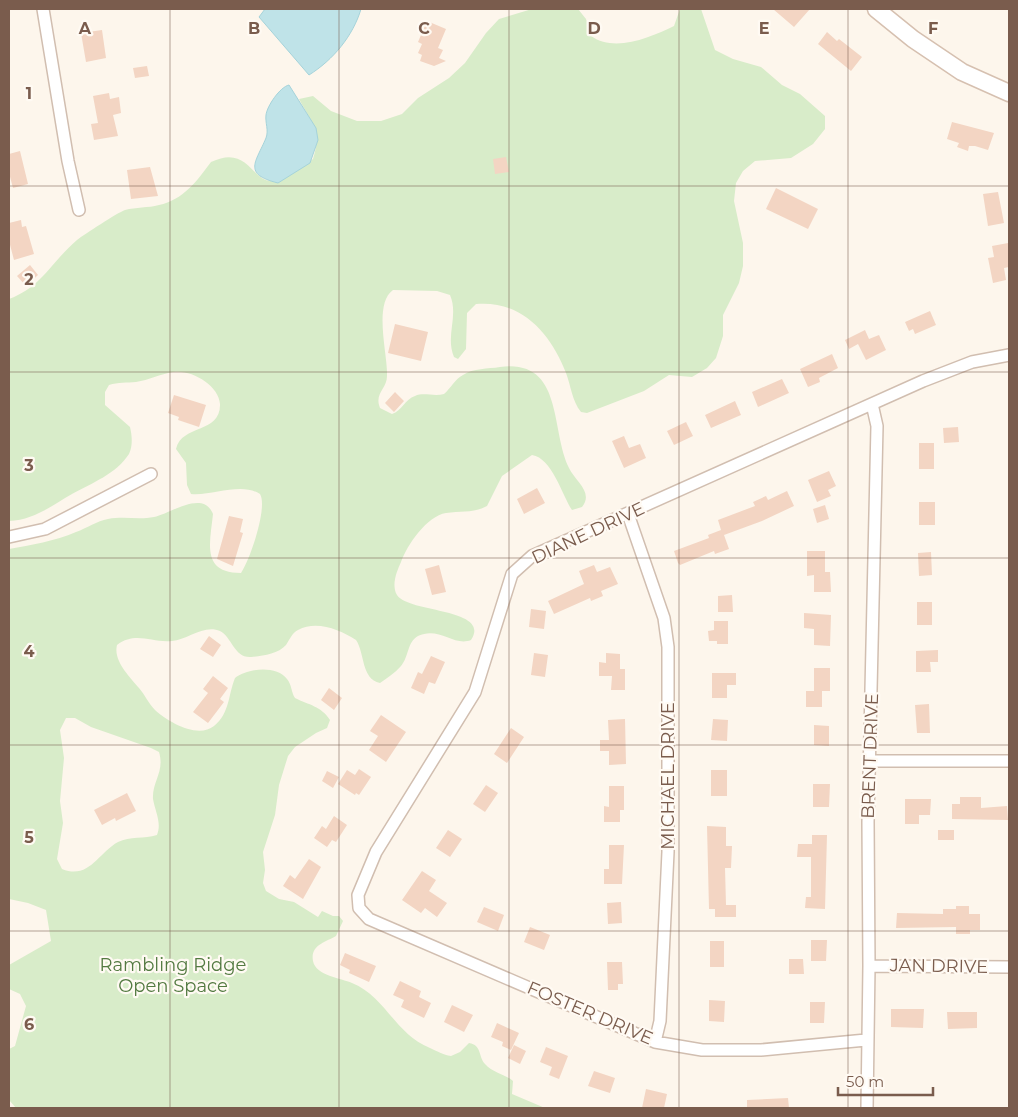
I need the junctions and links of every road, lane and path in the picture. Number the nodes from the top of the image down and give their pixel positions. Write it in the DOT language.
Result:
graph roads {
  1 [pos="43,9"];
  2 [pos="876,9"];
  3 [pos="1009,93"];
  4 [pos="79,210"];
  5 [pos="1009,355"];
  6 [pos="872,404"];
  7 [pos="151,474"];
  8 [pos="628,514"];
  9 [pos="9,537"];
  10 [pos="870,761"];
  11 [pos="1009,761"];
  12 [pos="359,908"];
  13 [pos="869,966"];
  14 [pos="1009,967"];
  15 [pos="866,1040"];
  16 [pos="655,1042"];
  17 [pos="867,1108"];
  1 -- 4 [label="street"];
  2 -- 3 [label="main road"];
  5 -- 6 [label="street, DIANE DRIVE"];
  6 -- 8 [label="street, DIANE DRIVE"];
  6 -- 10 [label="street, BRENT DRIVE"];
  7 -- 9 [label="street"];
  8 -- 12 [label="street, DIANE DRIVE"];
  8 -- 16 [label="street, MICHAEL DRIVE"];
  10 -- 11 [label="street"];
  10 -- 13 [label="street, BRENT DRIVE"];
  12 -- 16 [label="street, FOSTER DRIVE"];
  13 -- 14 [label="street, JAN DRIVE"];
  13 -- 15 [label="street, BRENT DRIVE"];
  15 -- 16 [label="street, FOSTER DRIVE"];
  15 -- 17 [label="street, BRENT DRIVE"];
}
